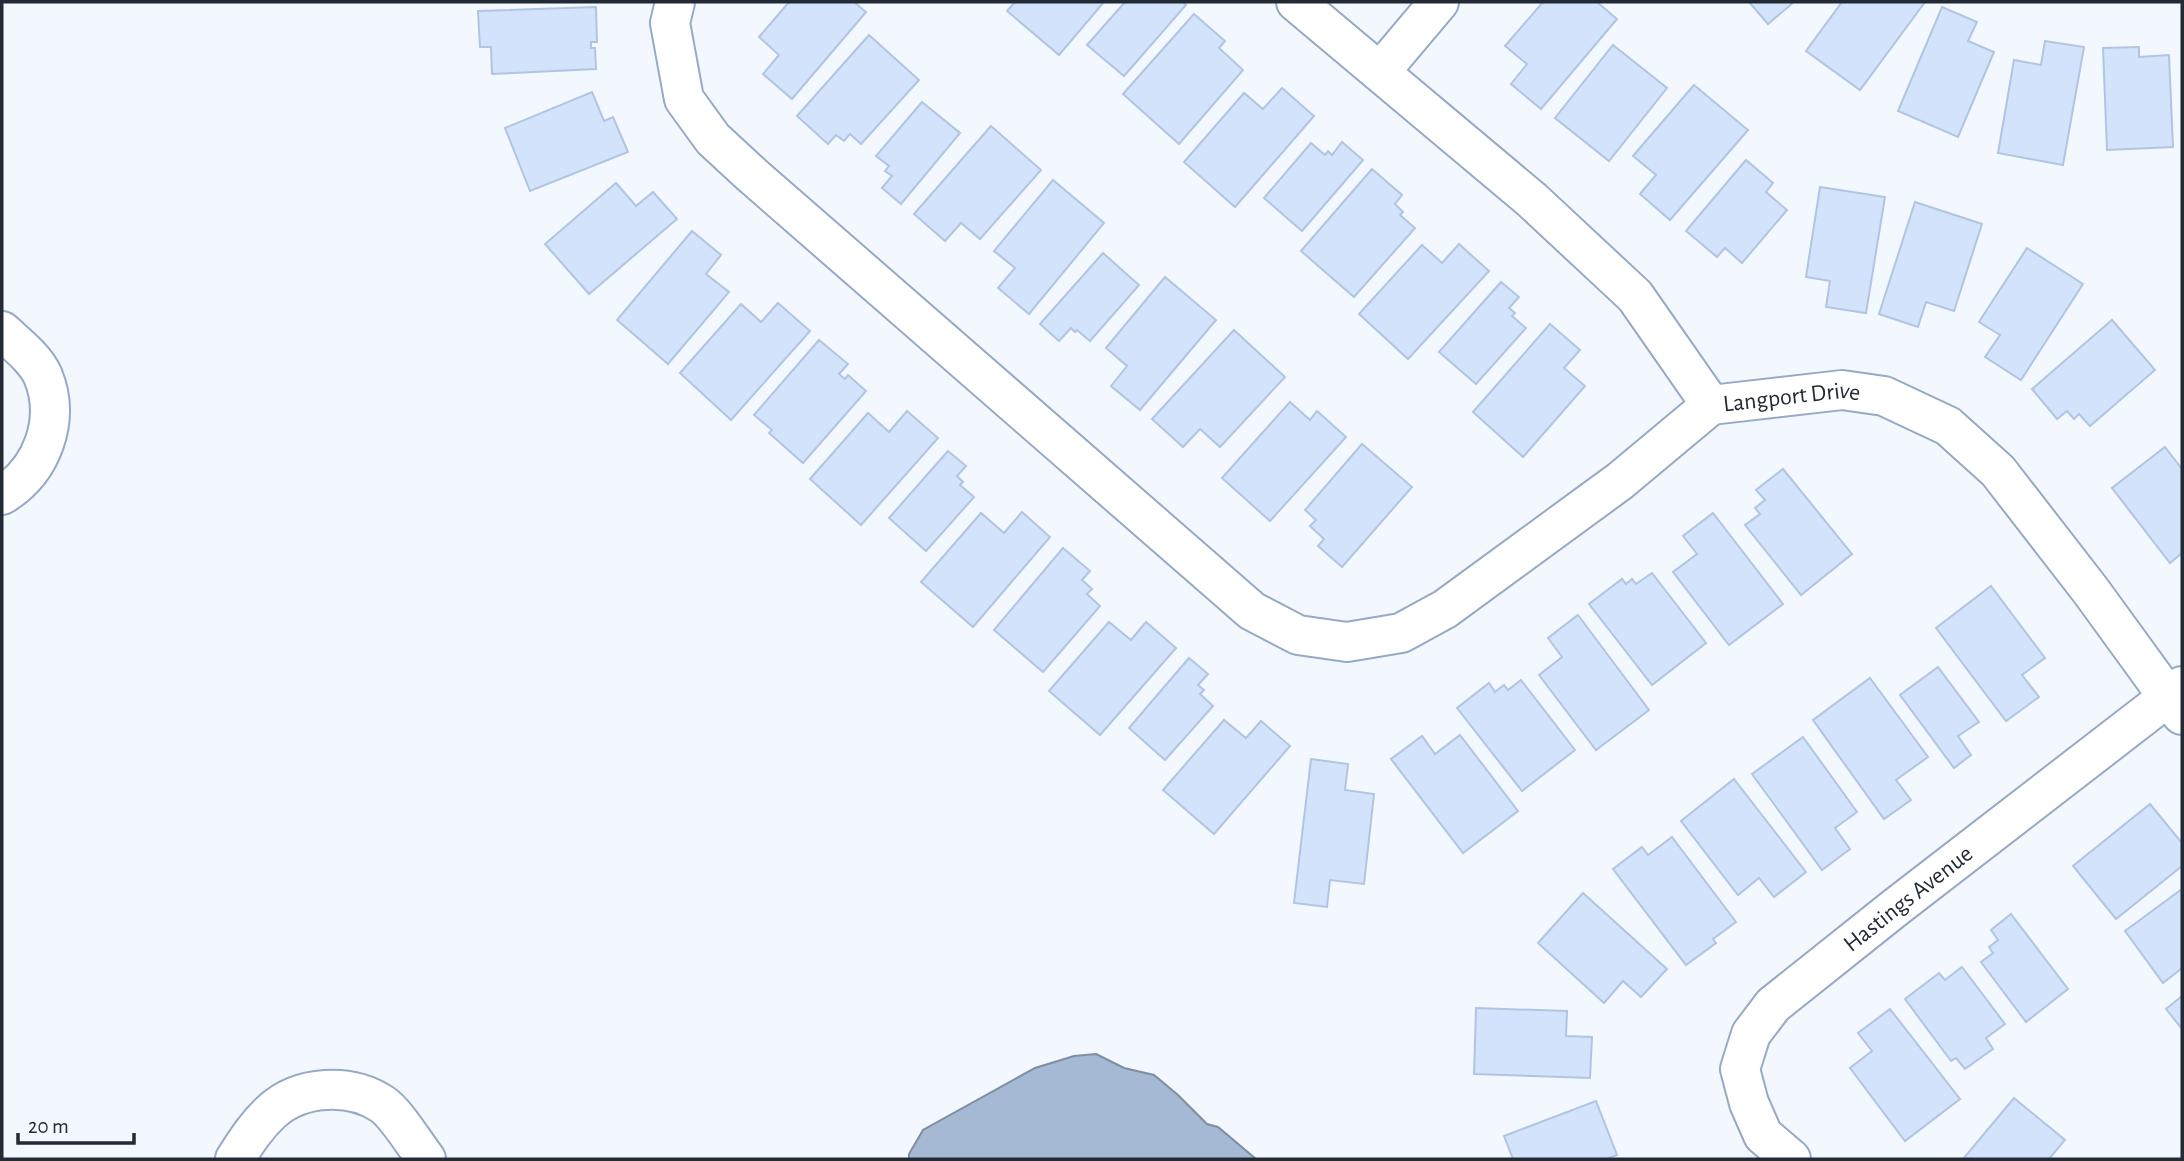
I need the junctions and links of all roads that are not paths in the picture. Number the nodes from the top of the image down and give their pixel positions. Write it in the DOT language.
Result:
graph roads {
  1 [pos="675,2"];
  2 [pos="1296,2"];
  3 [pos="1439,2"];
  4 [pos="1380,72"];
  5 [pos="2,331"];
  6 [pos="1711,405"];
  7 [pos="2,495"];
  8 [pos="2178,699"];
  9 [pos="236,1159"];
  10 [pos="426,1159"];
  11 [pos="1791,1159"];
  1 -- 6 [label="street"];
  2 -- 4 [label="street, Langport Drive"];
  3 -- 4 [label="street"];
  4 -- 6 [label="street, Langport Drive"];
  5 -- 7 [label="street"];
  6 -- 8 [label="street, Langport Drive"];
  8 -- 11 [label="street, Hastings Avenue"];
  9 -- 10 [label="street"];
}
